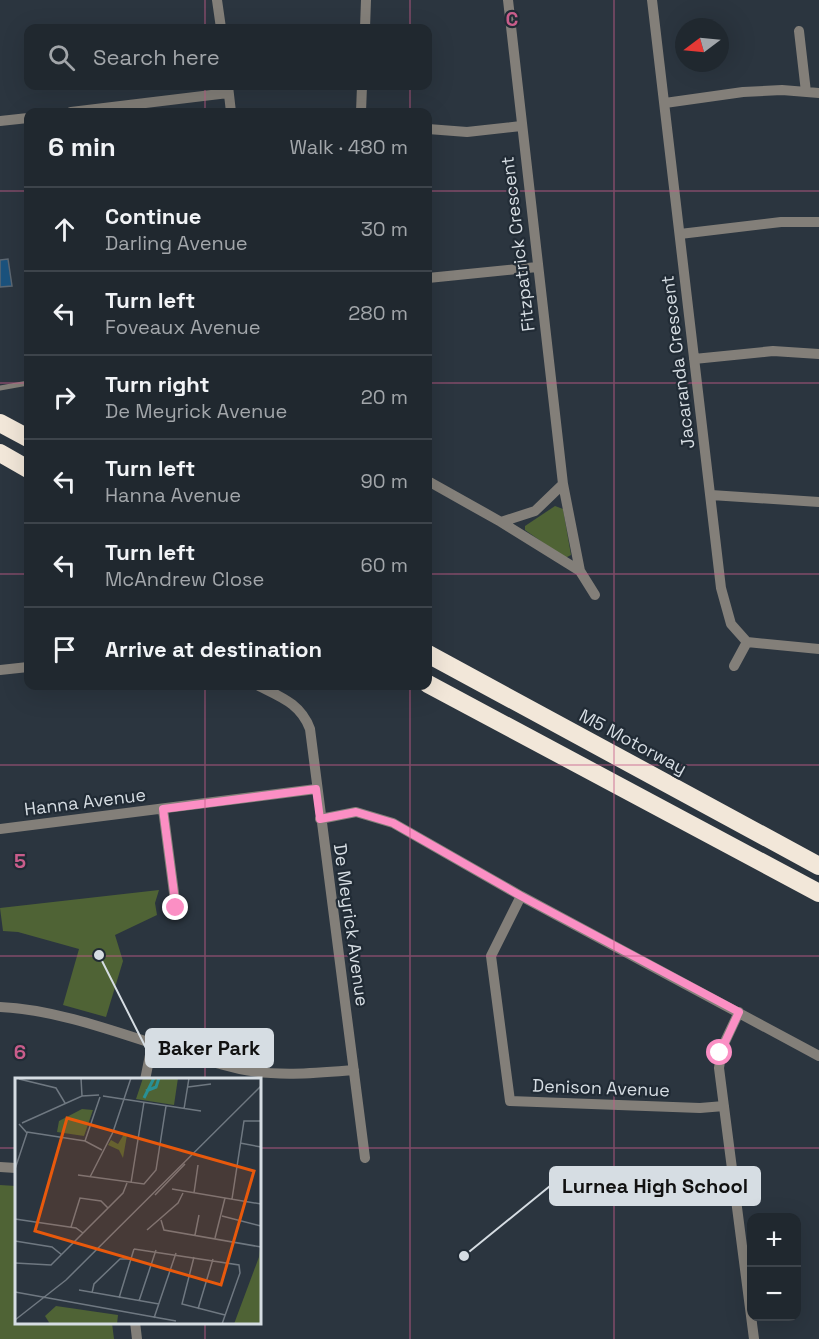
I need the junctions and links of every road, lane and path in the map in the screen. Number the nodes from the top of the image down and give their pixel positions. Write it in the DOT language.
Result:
graph roads {
  1 [pos="217,0"];
  2 [pos="366,0"];
  3 [pos="508,0"];
  4 [pos="652,0"];
  5 [pos="220,24"];
  6 [pos="365,24"];
  7 [pos="799,30"];
  8 [pos="221,90"];
  9 [pos="228,90"];
  10 [pos="362,90"];
  11 [pos="806,92"];
  12 [pos="819,93"];
  13 [pos="665,103"];
  14 [pos="98,108"];
  15 [pos="230,108"];
  16 [pos="361,108"];
  17 [pos="24,119"];
  18 [pos="0,122"];
  19 [pos="521,126"];
  20 [pos="432,129"];
  21 [pos="819,222"];
  22 [pos="680,234"];
  23 [pos="537,267"];
  24 [pos="432,278"];
  25 [pos="819,354"];
  26 [pos="694,359"];
  27 [pos="24,384"];
  28 [pos="0,388"];
  29 [pos="0,423"];
  30 [pos="24,436"];
  31 [pos="0,453"];
  32 [pos="24,467"];
  33 [pos="432,483"];
  34 [pos="563,484"];
  35 [pos="711,495"];
  36 [pos="819,502"];
  37 [pos="501,522"];
  38 [pos="580,572"];
  39 [pos="594,595"];
  40 [pos="747,642"];
  41 [pos="819,649"];
  42 [pos="432,656"];
  43 [pos="734,666"];
  44 [pos="24,667"];
  45 [pos="0,670"];
  46 [pos="432,686"];
  47 [pos="266,690"];
  48 [pos="316,789"];
  49 [pos="163,809"];
  50 [pos="320,819"];
  51 [pos="0,829"];
  52 [pos="819,866"];
  53 [pos="819,893"];
  54 [pos="521,896"];
  55 [pos="176,908"];
  56 [pos="0,1007"];
  57 [pos="739,1012"];
  58 [pos="152,1045"];
  59 [pos="819,1056"];
  60 [pos="354,1070"];
  61 [pos="145,1078"];
  62 [pos="724,1106"];
  63 [pos="365,1158"];
  64 [pos="0,1167"];
  65 [pos="15,1168"];
  66 [pos="135,1324"];
  67 [pos="137,1339"];
  68 [pos="754,1339"];
  1 -- 5 [label="street"];
  2 -- 6 [label="street"];
  3 -- 19 [label="street, Fitzpatrick Crescent"];
  4 -- 13 [label="street, Jacaranda Crescent"];
  7 -- 11 [label="street"];
  8 -- 14 [label="street"];
  9 -- 15 [label="street"];
  10 -- 16 [label="street"];
  11 -- 12 [label="street"];
  11 -- 13 [label="street"];
  13 -- 22 [label="street, Jacaranda Crescent"];
  17 -- 18 [label="street"];
  19 -- 20 [label="street"];
  19 -- 23 [label="street, Fitzpatrick Crescent"];
  21 -- 22 [label="street"];
  22 -- 26 [label="street, Jacaranda Crescent"];
  23 -- 24 [label="street"];
  23 -- 34 [label="street, Fitzpatrick Crescent"];
  25 -- 26 [label="street"];
  26 -- 35 [label="street, Jacaranda Crescent"];
  27 -- 28 [label="lane"];
  29 -- 30 [label="highway"];
  31 -- 32 [label="highway"];
  33 -- 37 [label="street, Fitzpatrick Crescent"];
  34 -- 37 [label="street"];
  34 -- 38 [label="street, Fitzpatrick Crescent"];
  35 -- 36 [label="street"];
  35 -- 40 [label="street, Jacaranda Crescent"];
  37 -- 38 [label="street, Fitzpatrick Crescent"];
  38 -- 39 [label="street, Fitzpatrick Crescent"];
  40 -- 41 [label="street"];
  40 -- 43 [label="street"];
  42 -- 52 [label="highway, M5 Motorway"];
  44 -- 45 [label="street"];
  46 -- 53 [label="highway"];
  47 -- 48 [label="street, De Meyrick Avenue"];
  48 -- 49 [label="street, Hanna Avenue"];
  48 -- 50 [label="street, De Meyrick Avenue"];
  49 -- 51 [label="street, Hanna Avenue"];
  49 -- 55 [label="street"];
  50 -- 54 [label="street"];
  50 -- 60 [label="street, De Meyrick Avenue"];
  54 -- 57 [label="street"];
  54 -- 62 [label="street, Denison Avenue"];
  56 -- 58 [label="street"];
  57 -- 59 [label="street"];
  57 -- 62 [label="street"];
  58 -- 60 [label="street"];
  58 -- 61 [label="street"];
  60 -- 63 [label="street, De Meyrick Avenue"];
  62 -- 68 [label="street"];
  64 -- 65 [label="street"];
  66 -- 67 [label="street"];
}
